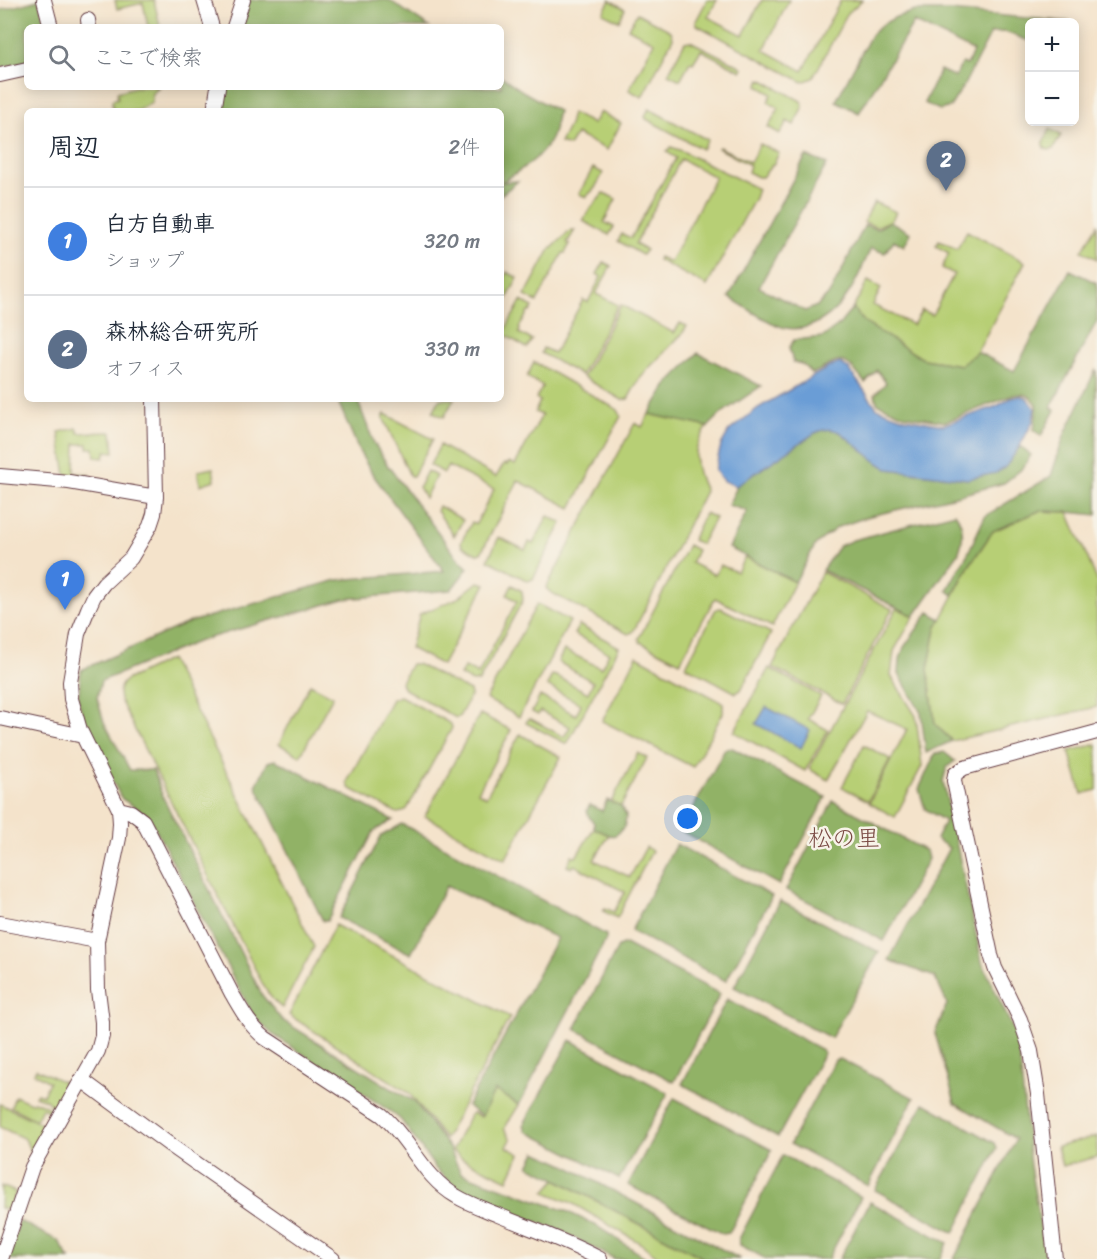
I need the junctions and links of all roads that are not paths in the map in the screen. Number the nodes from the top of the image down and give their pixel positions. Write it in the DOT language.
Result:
graph roads {
  1 [pos="44,0"];
  2 [pos="204,0"];
  3 [pos="243,0"];
  4 [pos="50,24"];
  5 [pos="207,24"];
  6 [pos="235,24"];
  7 [pos="24,70"];
  8 [pos="0,75"];
  9 [pos="218,90"];
  10 [pos="214,108"];
  11 [pos="154,402"];
  12 [pos="0,476"];
  13 [pos="156,497"];
  14 [pos="0,718"];
  15 [pos="1097,732"];
  16 [pos="83,736"];
  17 [pos="119,809"];
  18 [pos="0,923"];
  19 [pos="97,941"];
  20 [pos="82,1080"];
  21 [pos="1,1259"];
  22 [pos="333,1259"];
  23 [pos="600,1259"];
  24 [pos="1055,1259"];
  1 -- 4 [label="street"];
  2 -- 5 [label="street"];
  3 -- 6 [label="street"];
  7 -- 8 [label="street"];
  9 -- 10 [label="street"];
  11 -- 13 [label="street"];
  12 -- 13 [label="street"];
  13 -- 16 [label="street"];
  14 -- 16 [label="street"];
  15 -- 24 [label="street"];
  16 -- 17 [label="street"];
  17 -- 19 [label="street"];
  17 -- 23 [label="street"];
  18 -- 19 [label="street"];
  19 -- 20 [label="street"];
  20 -- 21 [label="street"];
  20 -- 22 [label="street"];
}
